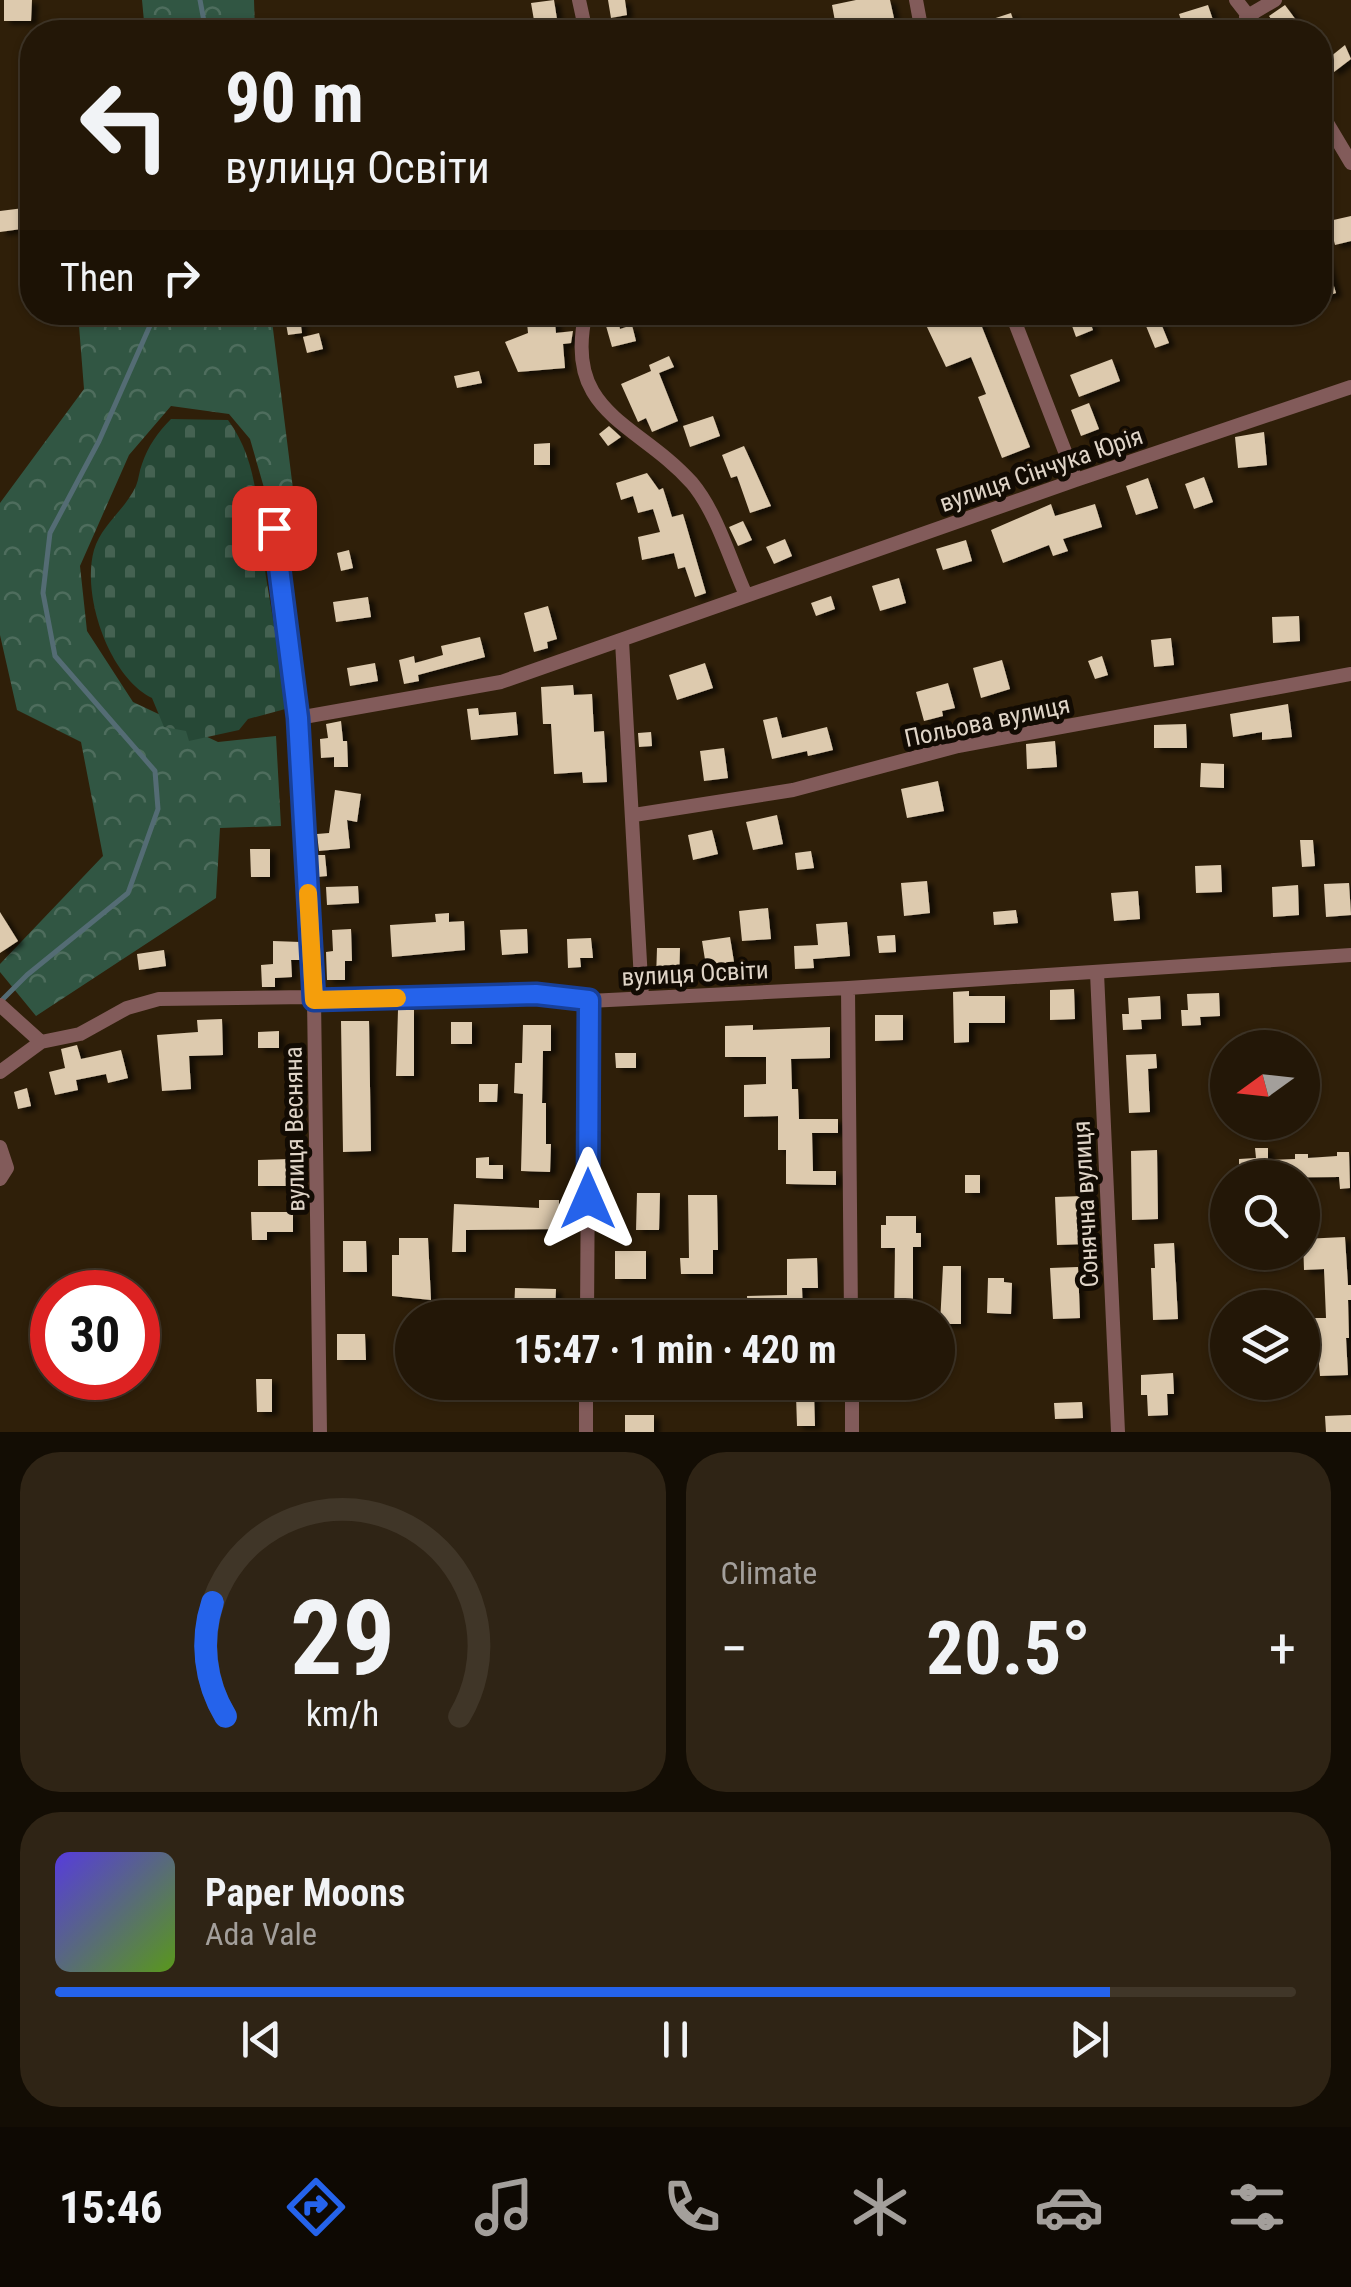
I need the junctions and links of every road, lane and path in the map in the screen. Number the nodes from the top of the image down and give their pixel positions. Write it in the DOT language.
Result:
graph roads {
  1 [pos="1236,0"];
  2 [pos="1275,0"];
  3 [pos="1246,17"];
  4 [pos="1249,20"];
  5 [pos="1332,131"];
  6 [pos="1351,163"];
  7 [pos="584,325"];
  8 [pos="1016,325"];
  9 [pos="1351,387"];
  10 [pos="1076,480"];
  11 [pos="274,528"];
  12 [pos="746,596"];
  13 [pos="622,640"];
  14 [pos="1351,674"];
  15 [pos="298,718"];
  16 [pos="634,815"];
  17 [pos="1351,955"];
  18 [pos="1097,973"];
  19 [pos="848,988"];
  20 [pos="642,998"];
  21 [pos="314,1000"];
  22 [pos="589,1000"];
  23 [pos="0,1006"];
  24 [pos="42,1042"];
  25 [pos="0,1072"];
  26 [pos="0,1147"];
  27 [pos="0,1179"];
  28 [pos="586,1300"];
  29 [pos="852,1300"];
  30 [pos="586,1400"];
  31 [pos="852,1400"];
  32 [pos="320,1432"];
  33 [pos="586,1432"];
  34 [pos="852,1432"];
  35 [pos="1118,1432"];
  1 -- 3 [label="street"];
  2 -- 3 [label="street"];
  3 -- 4 [label="street"];
  5 -- 6 [label="street"];
  7 -- 12 [label="street"];
  8 -- 10 [label="street"];
  9 -- 10 [label="street, вулиця Сінчука Юрія"];
  10 -- 12 [label="street, вулиця Сінчука Юрія"];
  11 -- 15 [label="street, вулиця Весняна"];
  12 -- 13 [label="street, вулиця Сінчука Юрія"];
  13 -- 15 [label="street, вулиця Сінчука Юрія"];
  13 -- 16 [label="street"];
  14 -- 16 [label="street, Польова вулиця"];
  15 -- 21 [label="street, вулиця Весняна"];
  16 -- 20 [label="street"];
  17 -- 18 [label="street, вулиця Освіти"];
  18 -- 19 [label="street, вулиця Освіти"];
  18 -- 35 [label="street, Сонячна вулиця"];
  19 -- 20 [label="street, вулиця Освіти"];
  19 -- 29 [label="street"];
  20 -- 22 [label="street, вулиця Освіти"];
  21 -- 22 [label="street, вулиця Освіти"];
  21 -- 24 [label="street, вулиця Освіти"];
  21 -- 32 [label="street, вулиця Весняна"];
  22 -- 28 [label="street"];
  23 -- 24 [label="street"];
  24 -- 25 [label="street, вулиця Освіти"];
  26 -- 27 [label="street"];
  30 -- 33 [label="street"];
  31 -- 34 [label="street"];
}
